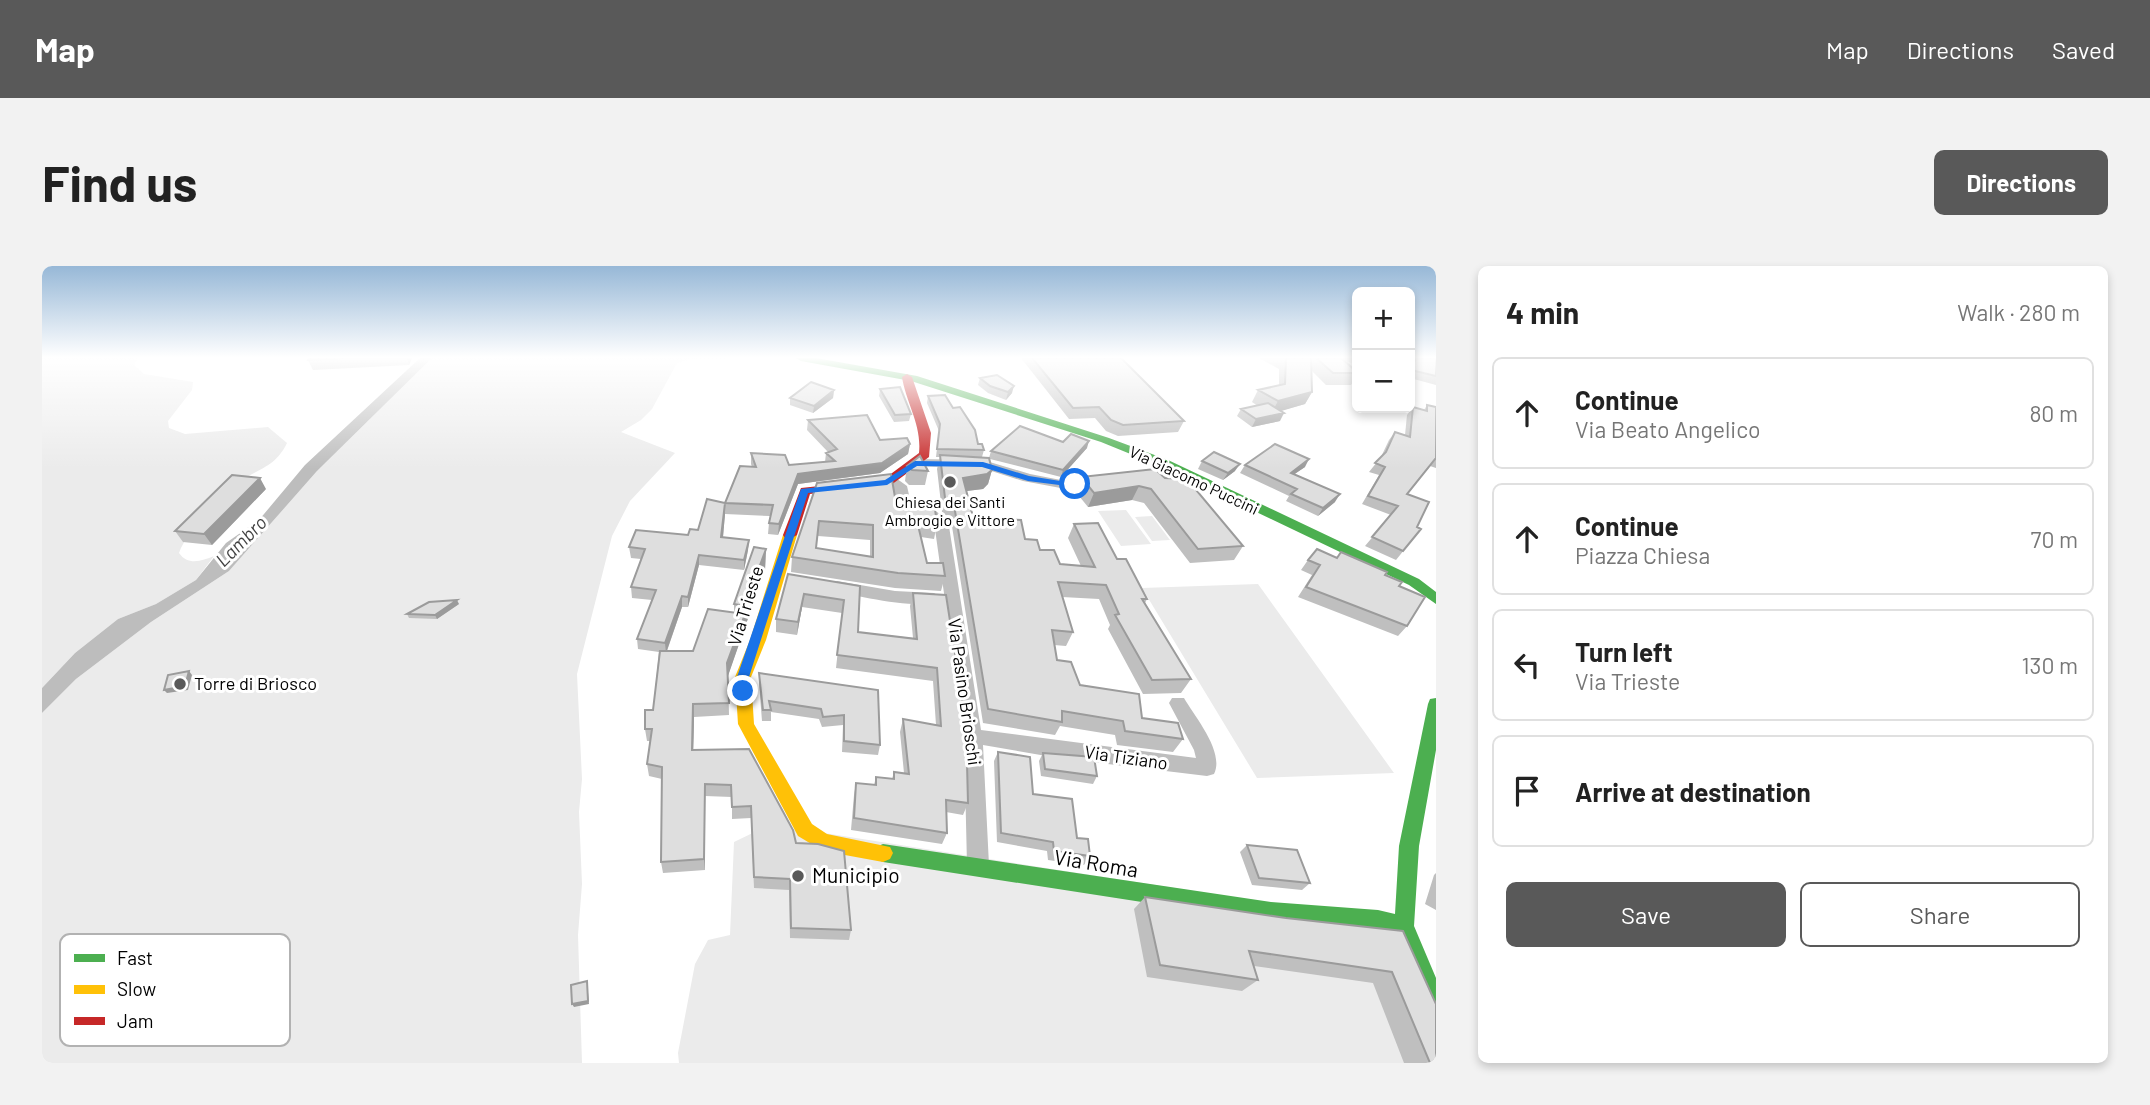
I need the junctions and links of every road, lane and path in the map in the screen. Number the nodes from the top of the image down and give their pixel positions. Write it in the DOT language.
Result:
graph roads {
  1 [pos="912,395"];
  2 [pos="965,395"];
  3 [pos="915,463"];
  4 [pos="1183,472"];
  5 [pos="896,478"];
  6 [pos="775,577"];
  7 [pos="797,580"];
  8 [pos="1414,582"];
  9 [pos="820,583"];
  10 [pos="1436,584"];
  11 [pos="1436,599"];
  12 [pos="952,600"];
  13 [pos="1178,703"];
  14 [pos="1436,704"];
  15 [pos="973,736"];
  16 [pos="794,813"];
  17 [pos="978,865"];
  18 [pos="1404,926"];
  19 [pos="1436,1004"];
  1 -- 3 [label="street"];
  2 -- 4 [label="street, Via Giacomo Puccini"];
  3 -- 4 [label="street"];
  3 -- 5 [label="street"];
  4 -- 8 [label="street, Via Giacomo Puccini"];
  5 -- 6 [label="street, Via Trieste"];
  5 -- 12 [label="street, Via Pasino Brioschi"];
  6 -- 7 [label="street"];
  6 -- 16 [label="street, Via Trieste"];
  8 -- 10 [label="street, Via Giacomo Puccini"];
  8 -- 11 [label="street, Via Giacomo Puccini"];
  9 -- 12 [label="street"];
  12 -- 15 [label="street, Via Pasino Brioschi"];
  13 -- 15 [label="street, Via Tiziano"];
  14 -- 18 [label="street"];
  15 -- 17 [label="street, Via Pasino Brioschi"];
  16 -- 17 [label="street, Via Roma"];
  17 -- 18 [label="street, Via Roma"];
  18 -- 19 [label="street"];
}
